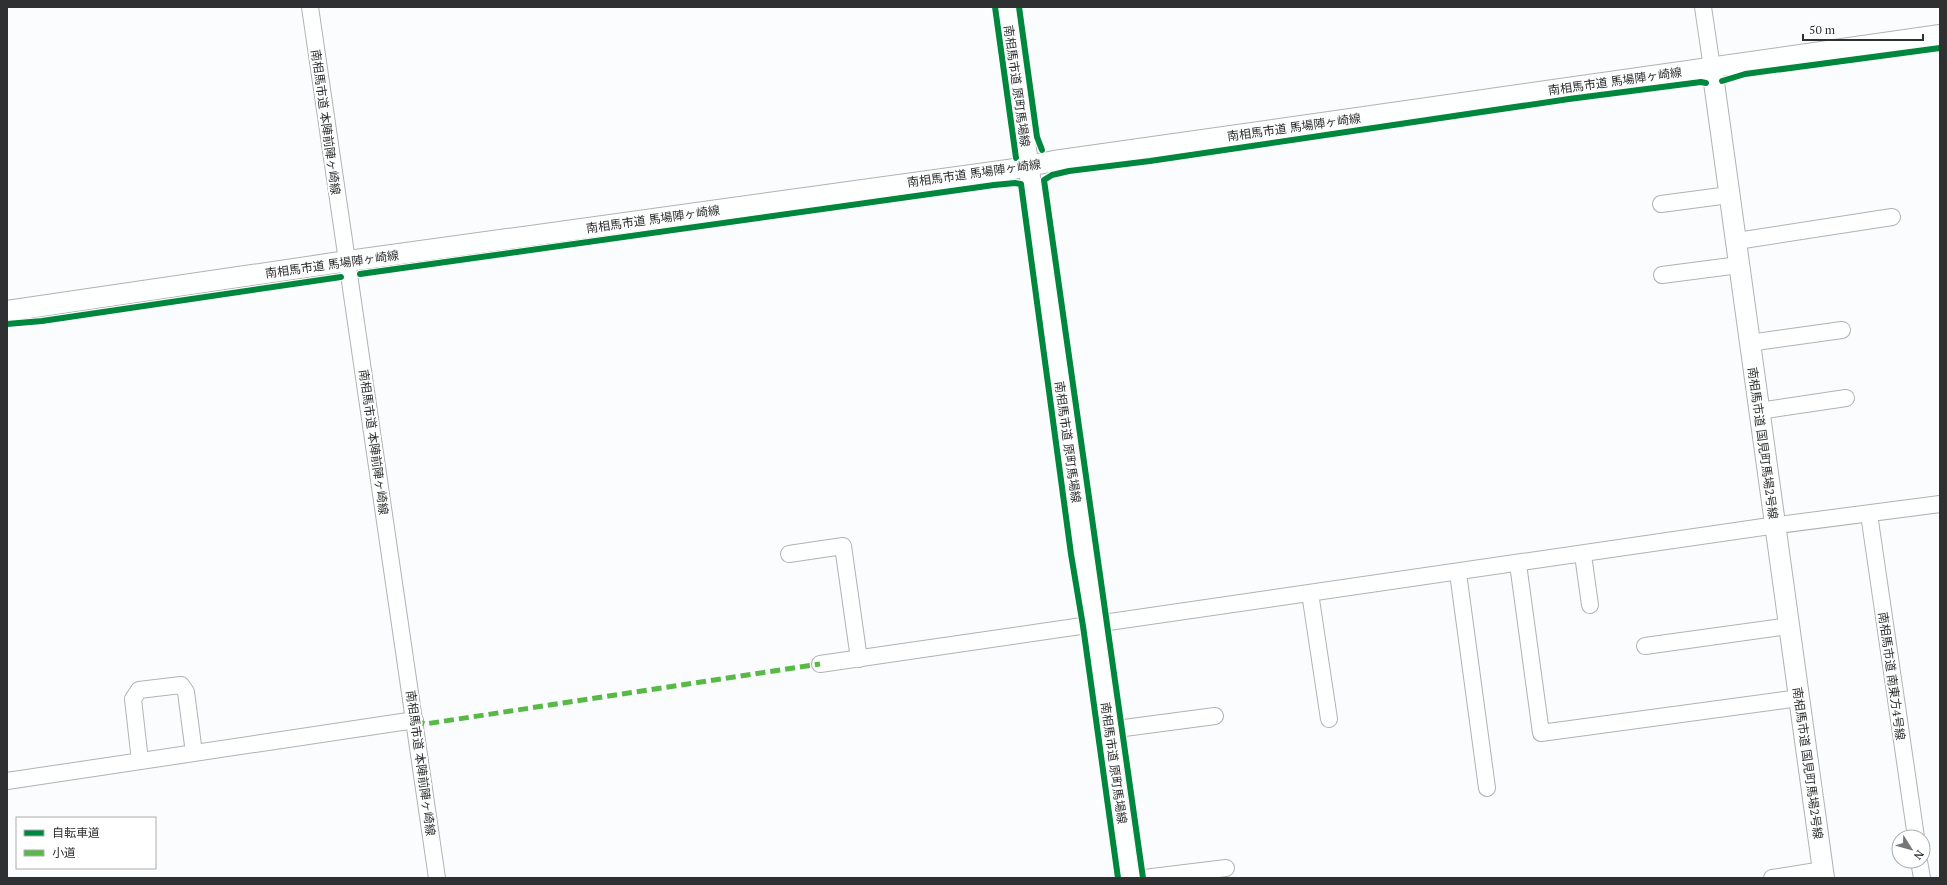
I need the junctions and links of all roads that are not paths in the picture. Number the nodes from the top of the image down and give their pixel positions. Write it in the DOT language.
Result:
graph roads {
  1 [pos="310,7"];
  2 [pos="1006,7"];
  3 [pos="1703,7"];
  4 [pos="1940,35"];
  5 [pos="1712,68"];
  6 [pos="1028,166"];
  7 [pos="1729,195"];
  8 [pos="1661,204"];
  9 [pos="1892,217"];
  10 [pos="1736,241"];
  11 [pos="348,262"];
  12 [pos="1739,265"];
  13 [pos="1662,275"];
  14 [pos="7,311"];
  15 [pos="1842,330"];
  16 [pos="1749,343"];
  17 [pos="1846,398"];
  18 [pos="1759,411"];
  19 [pos="1940,504"];
  20 [pos="1869,514"];
  21 [pos="1775,526"];
  22 [pos="789,554"];
  23 [pos="1583,555"];
  24 [pos="1518,564"];
  25 [pos="1458,572"];
  26 [pos="1310,594"];
  27 [pos="1590,605"];
  28 [pos="1094,624"];
  29 [pos="1789,626"];
  30 [pos="1645,646"];
  31 [pos="859,659"];
  32 [pos="820,664"];
  33 [pos="1799,698"];
  34 [pos="1216,716"];
  35 [pos="1329,719"];
  36 [pos="415,720"];
  37 [pos="1109,730"];
  38 [pos="194,753"];
  39 [pos="140,761"];
  40 [pos="7,781"];
  41 [pos="1487,788"];
  42 [pos="1915,829"];
  43 [pos="1226,868"];
  44 [pos="1824,874"];
  45 [pos="437,878"];
  46 [pos="1129,878"];
  47 [pos="1144,878"];
  48 [pos="1772,878"];
  1 -- 11 [label="street, 南相馬市道 本陣前陣ヶ崎線"];
  2 -- 6 [label="street, 南相馬市道 原町馬場線"];
  3 -- 5 [label="street, 南相馬市道 国見町馬場2号線"];
  4 -- 5 [label="street, 南相馬市道 馬場陣ヶ崎線"];
  5 -- 6 [label="street, 南相馬市道 馬場陣ヶ崎線"];
  5 -- 7 [label="street, 南相馬市道 国見町馬場2号線"];
  6 -- 11 [label="street, 南相馬市道 馬場陣ヶ崎線"];
  6 -- 28 [label="street, 南相馬市道 原町馬場線"];
  7 -- 8 [label="street"];
  7 -- 10 [label="street, 南相馬市道 国見町馬場2号線"];
  9 -- 10 [label="street"];
  10 -- 12 [label="street, 南相馬市道 国見町馬場2号線"];
  11 -- 14 [label="street, 南相馬市道 馬場陣ヶ崎線"];
  11 -- 36 [label="street, 南相馬市道 本陣前陣ヶ崎線"];
  12 -- 13 [label="street"];
  12 -- 16 [label="street, 南相馬市道 国見町馬場2号線"];
  15 -- 16 [label="street"];
  16 -- 18 [label="street, 南相馬市道 国見町馬場2号線"];
  17 -- 18 [label="street"];
  18 -- 21 [label="street, 南相馬市道 国見町馬場2号線"];
  19 -- 20 [label="street"];
  20 -- 21 [label="street"];
  20 -- 42 [label="street, 南相馬市道 南東方4号線"];
  21 -- 23 [label="street"];
  21 -- 29 [label="street, 南相馬市道 国見町馬場2号線"];
  22 -- 31 [label="street"];
  23 -- 24 [label="street"];
  23 -- 27 [label="street"];
  24 -- 25 [label="street"];
  24 -- 33 [label="street"];
  25 -- 26 [label="street"];
  25 -- 41 [label="street"];
  26 -- 28 [label="street"];
  26 -- 35 [label="street"];
  28 -- 31 [label="street"];
  28 -- 37 [label="street, 南相馬市道 原町馬場線"];
  29 -- 30 [label="street"];
  29 -- 33 [label="street, 南相馬市道 国見町馬場2号線"];
  31 -- 32 [label="street"];
  33 -- 44 [label="street, 南相馬市道 国見町馬場2号線"];
  34 -- 37 [label="street"];
  36 -- 38 [label="street"];
  36 -- 45 [label="street, 南相馬市道 本陣前陣ヶ崎線"];
  37 -- 46 [label="street, 南相馬市道 原町馬場線"];
  38 -- 39 [label="street"];
  38 -- 39 [label="street"];
  39 -- 40 [label="street"];
  43 -- 47 [label="street"];
  44 -- 48 [label="street"];
}
